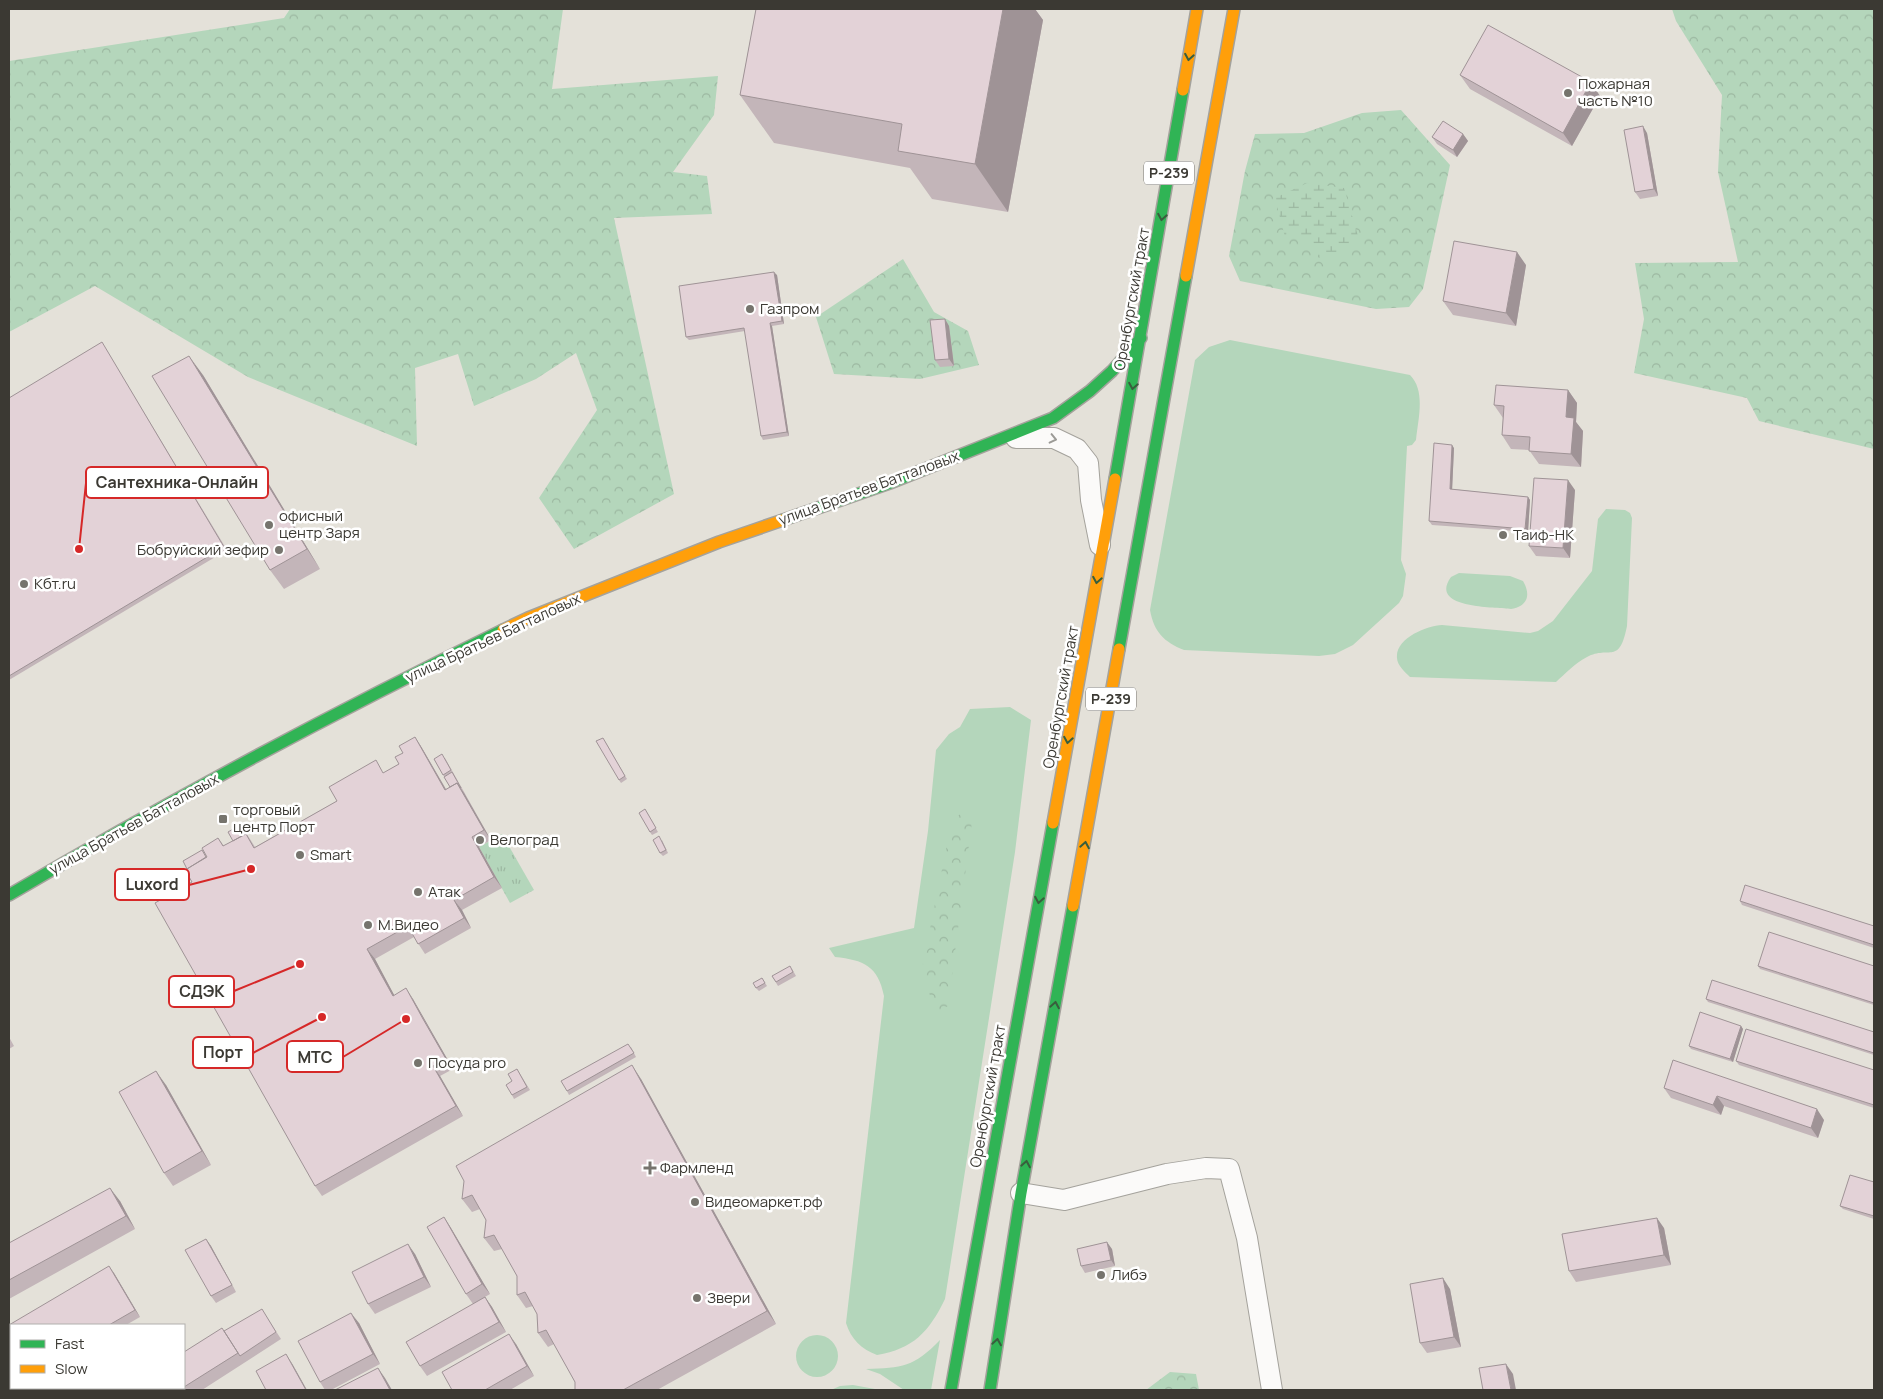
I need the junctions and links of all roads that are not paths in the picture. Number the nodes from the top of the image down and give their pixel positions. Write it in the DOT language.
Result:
graph roads {
  1 [pos="1197,9"];
  2 [pos="1234,9"];
  3 [pos="1141,338"];
  4 [pos="1004,438"];
  5 [pos="1102,556"];
  6 [pos="9,895"];
  7 [pos="1021,1193"];
  8 [pos="950,1390"];
  9 [pos="990,1390"];
  10 [pos="1272,1390"];
  1 -- 3 [label="main road, Оренбургский тракт / Р-239, one-way"];
  7 -- 2 [label="main road, Р-239, one-way"];
  3 -- 4 [label="main road, улица Братьев Батталовых"];
  3 -- 5 [label="main road, Оренбургский тракт / Р-239, one-way"];
  4 -- 5 [label="street, улица Братьев Батталовых, one-way"];
  4 -- 6 [label="main road, улица Братьев Батталовых"];
  5 -- 8 [label="main road, Оренбургский тракт / Р-239, one-way"];
  9 -- 7 [label="main road, Р-239, one-way"];
  7 -- 10 [label="street"];
}
